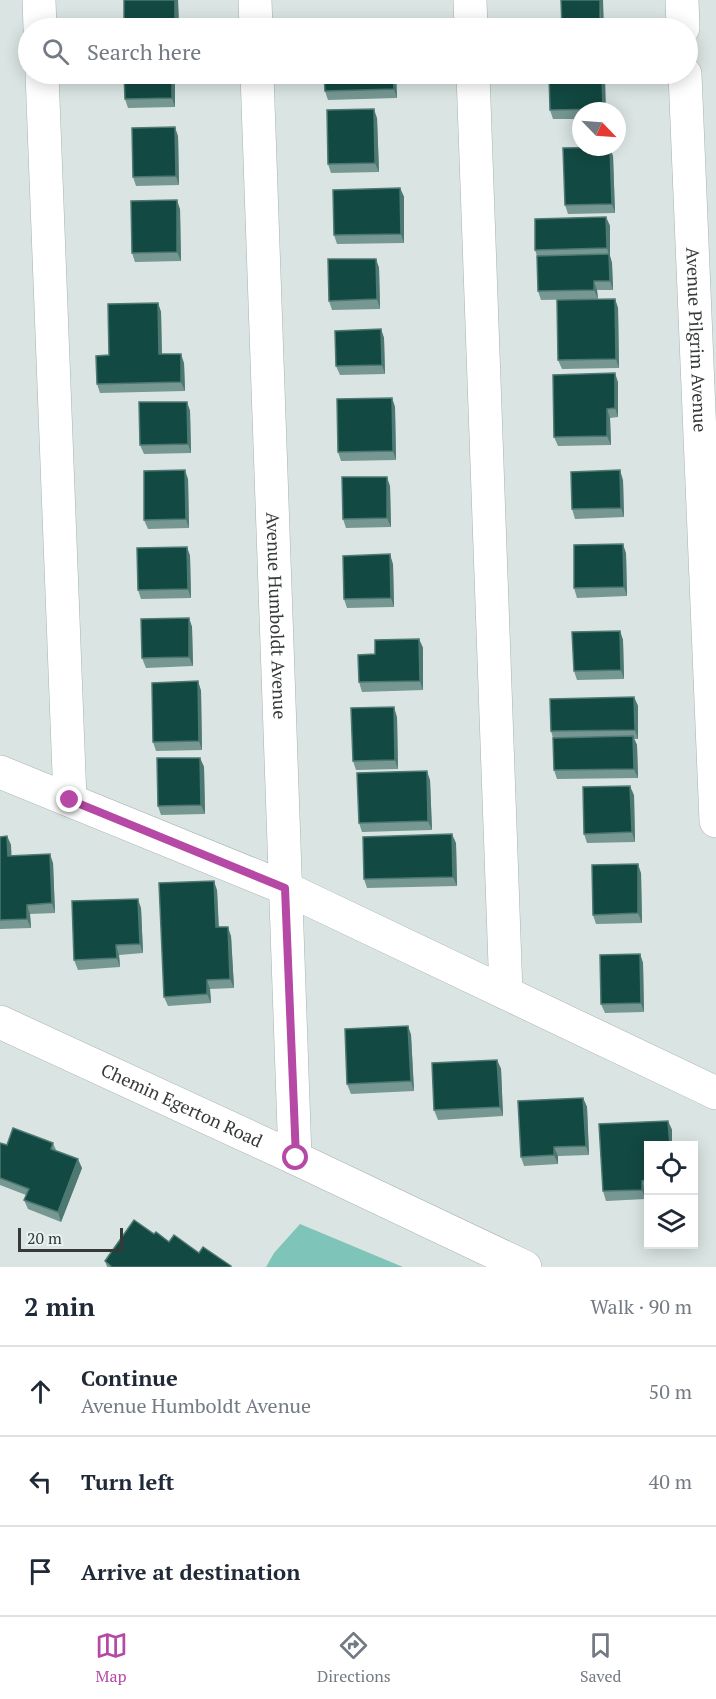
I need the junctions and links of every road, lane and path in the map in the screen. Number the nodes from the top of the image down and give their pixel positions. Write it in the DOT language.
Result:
graph roads {
  1 [pos="39,0"];
  2 [pos="255,0"];
  3 [pos="470,0"];
  4 [pos="682,0"];
  5 [pos="40,18"];
  6 [pos="256,18"];
  7 [pos="471,18"];
  8 [pos="683,18"];
  9 [pos="42,84"];
  10 [pos="257,84"];
  11 [pos="473,84"];
  12 [pos="685,84"];
  13 [pos="0,771"];
  14 [pos="70,800"];
  15 [pos="716,821"];
  16 [pos="285,888"];
  17 [pos="506,993"];
  18 [pos="0,1022"];
  19 [pos="716,1093"];
  20 [pos="296,1158"];
  21 [pos="525,1267"];
  1 -- 5 [label="street"];
  2 -- 6 [label="street"];
  3 -- 7 [label="street"];
  4 -- 8 [label="street"];
  9 -- 14 [label="street"];
  10 -- 16 [label="street, Avenue Humboldt Avenue"];
  11 -- 17 [label="street"];
  12 -- 15 [label="street, Avenue Pilgrim Avenue"];
  13 -- 14 [label="street"];
  14 -- 16 [label="street"];
  16 -- 17 [label="street"];
  16 -- 20 [label="street, Avenue Humboldt Avenue"];
  17 -- 19 [label="street"];
  18 -- 20 [label="street, Chemin Egerton Road"];
  20 -- 21 [label="street, Chemin Egerton Road"];
}
